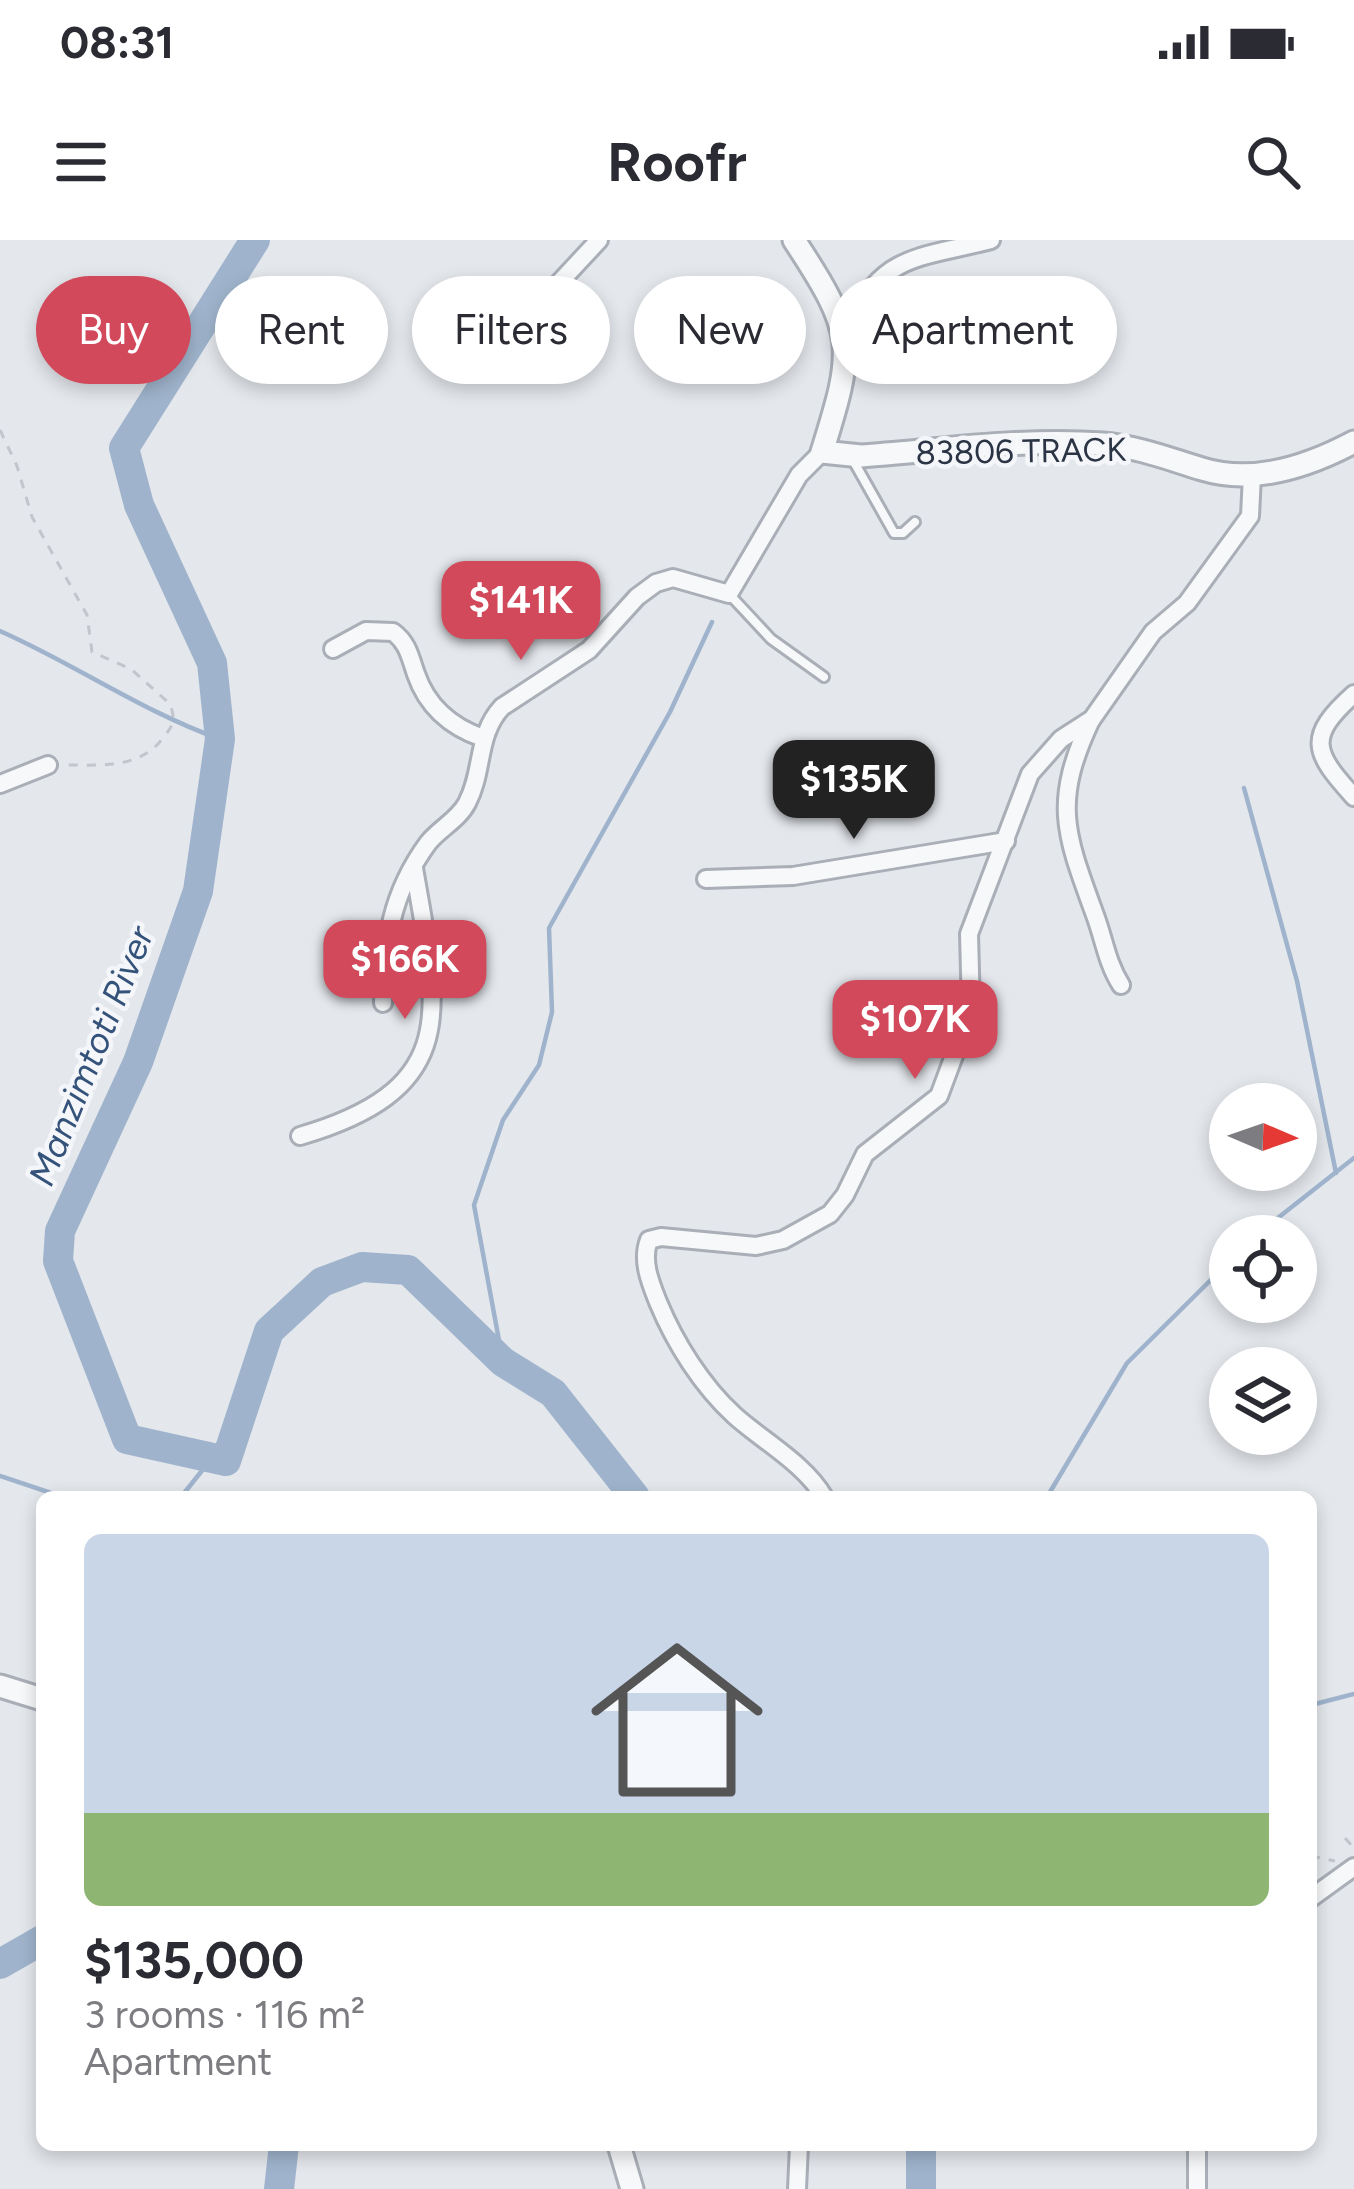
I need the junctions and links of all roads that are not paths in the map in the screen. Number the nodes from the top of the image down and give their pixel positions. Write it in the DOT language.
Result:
graph roads {
  1 [pos="599,240"];
  2 [pos="794,240"];
  3 [pos="991,240"];
  4 [pos="566,276"];
  5 [pos="885,276"];
  6 [pos="830,308"];
  7 [pos="844,384"];
  8 [pos="1354,442"];
  9 [pos="822,452"];
  10 [pos="851,455"];
  11 [pos="1252,475"];
  12 [pos="914,522"];
  13 [pos="729,594"];
  14 [pos="333,650"];
  15 [pos="824,677"];
  16 [pos="1354,694"];
  17 [pos="1092,719"];
  18 [pos="483,738"];
  19 [pos="48,765"];
  20 [pos="0,784"];
  21 [pos="1354,797"];
  22 [pos="1006,841"];
  23 [pos="414,867"];
  24 [pos="706,878"];
  25 [pos="1121,985"];
  26 [pos="383,1003"];
  27 [pos="300,1136"];
  28 [pos="820,1491"];
  29 [pos="0,1686"];
  30 [pos="36,1697"];
  31 [pos="1354,1867"];
  32 [pos="1317,1894"];
  33 [pos="621,2151"];
  34 [pos="799,2151"];
  35 [pos="1197,2151"];
  36 [pos="632,2189"];
  37 [pos="797,2189"];
  38 [pos="1196,2189"];
  1 -- 4 [label="street"];
  2 -- 6 [label="street"];
  3 -- 5 [label="street"];
  7 -- 9 [label="street"];
  8 -- 11 [label="street, 83806 TRACK"];
  9 -- 10 [label="street, 83806 TRACK"];
  9 -- 13 [label="street"];
  10 -- 11 [label="street, 83806 TRACK"];
  10 -- 12 [label="lane"];
  11 -- 17 [label="street"];
  13 -- 15 [label="lane"];
  13 -- 18 [label="street"];
  14 -- 18 [label="street"];
  16 -- 21 [label="street"];
  17 -- 22 [label="street"];
  17 -- 25 [label="street"];
  18 -- 23 [label="street"];
  19 -- 20 [label="street"];
  22 -- 24 [label="street"];
  22 -- 28 [label="street"];
  23 -- 26 [label="street"];
  23 -- 27 [label="street"];
  29 -- 30 [label="street"];
  31 -- 32 [label="street"];
  33 -- 36 [label="street"];
  34 -- 37 [label="street"];
  35 -- 38 [label="street"];
}
